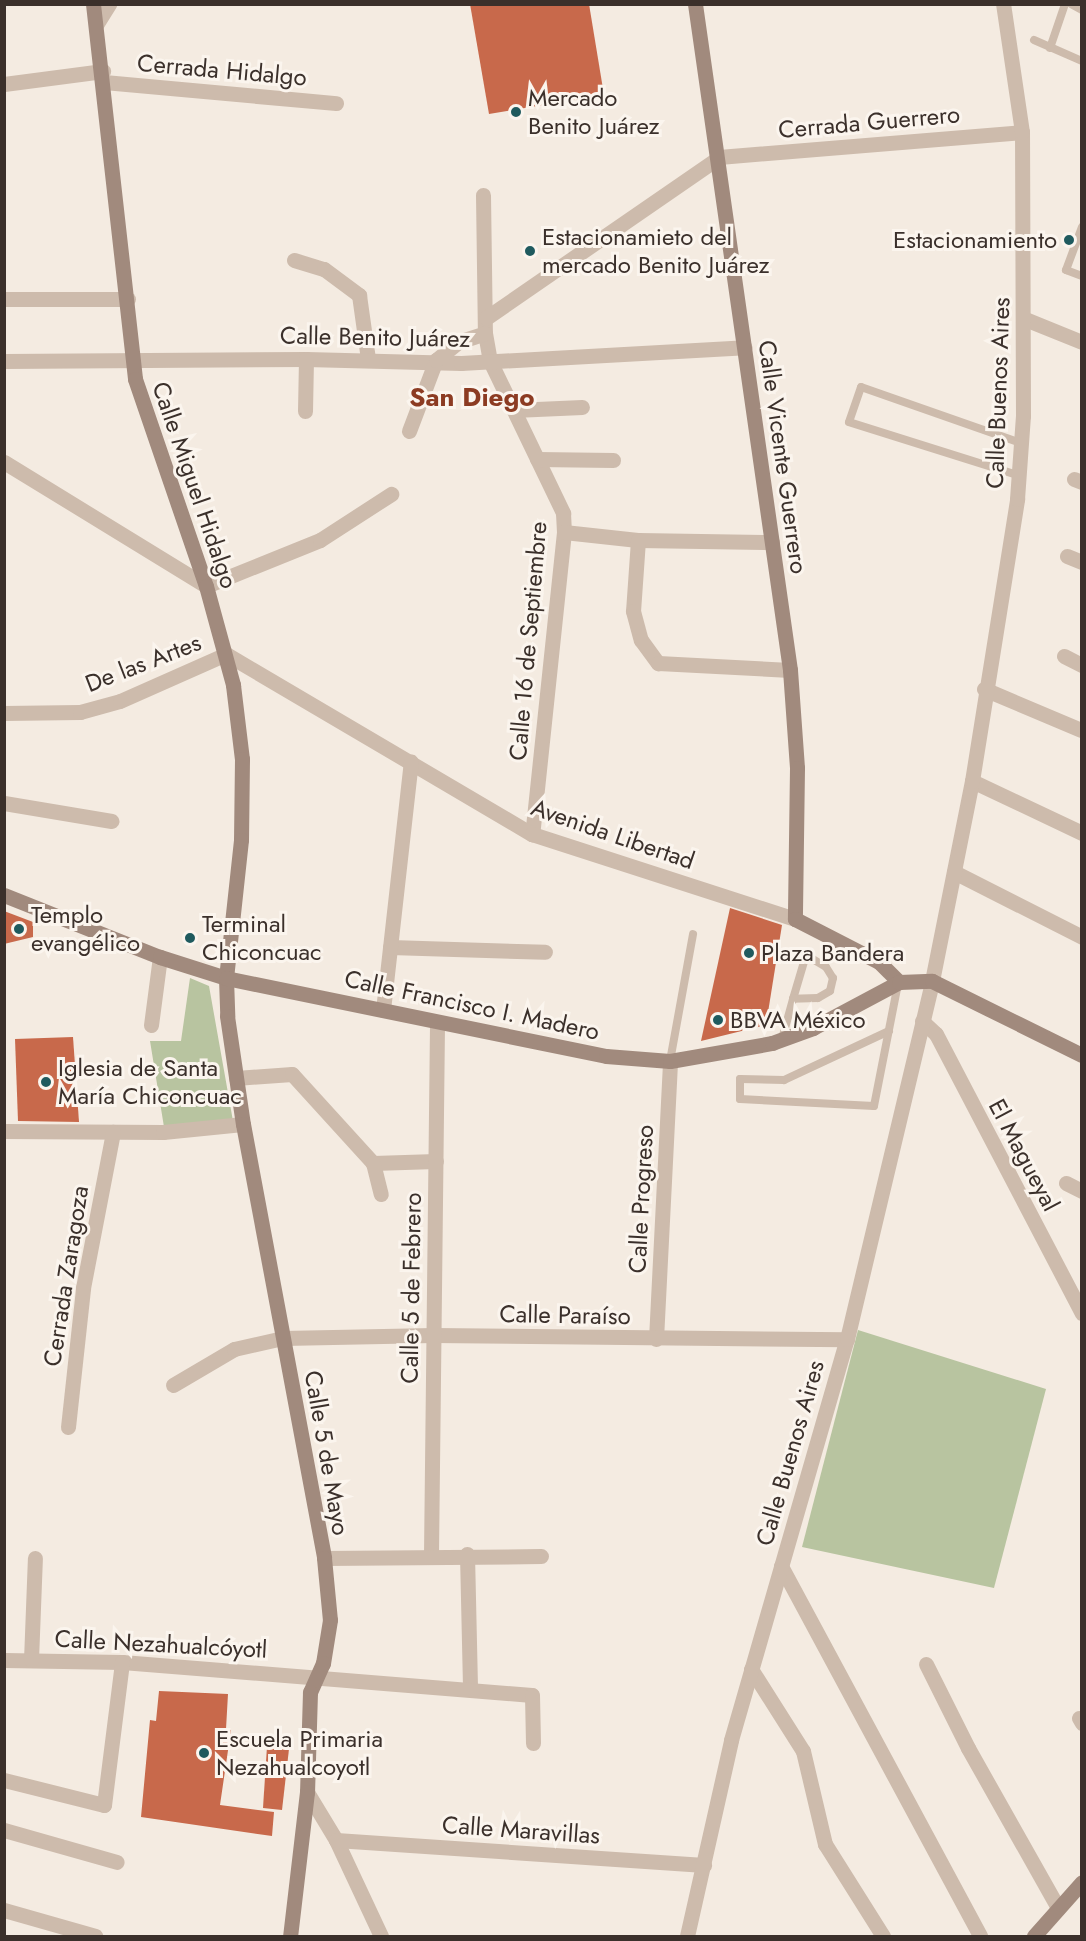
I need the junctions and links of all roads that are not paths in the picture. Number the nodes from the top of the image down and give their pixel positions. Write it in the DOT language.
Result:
graph roads {
  1 [pos="93,4"];
  2 [pos="109,4"];
  3 [pos="695,4"];
  4 [pos="1003,4"];
  5 [pos="1065,4"];
  6 [pos="1071,4"];
  7 [pos="1082,10"];
  8 [pos="96,25"];
  9 [pos="1034,40"];
  10 [pos="1050,48"];
  11 [pos="1082,61"];
  12 [pos="103,76"];
  13 [pos="4,84"];
  14 [pos="336,103"];
  15 [pos="1022,132"];
  16 [pos="719,157"];
  17 [pos="483,195"];
  18 [pos="1082,227"];
  19 [pos="294,260"];
  20 [pos="1082,276"];
  21 [pos="128,299"];
  22 [pos="4,300"];
  23 [pos="1025,320"];
  24 [pos="485,326"];
  25 [pos="1082,342"];
  26 [pos="745,347"];
  27 [pos="131,358"];
  28 [pos="306,359"];
  29 [pos="368,359"];
  30 [pos="436,360"];
  31 [pos="4,361"];
  32 [pos="490,361"];
  33 [pos="582,407"];
  34 [pos="514,410"];
  35 [pos="305,411"];
  36 [pos="409,431"];
  37 [pos="1021,443"];
  38 [pos="537,459"];
  39 [pos="613,460"];
  40 [pos="4,462"];
  41 [pos="1017,475"];
  42 [pos="391,494"];
  43 [pos="564,532"];
  44 [pos="638,540"];
  45 [pos="772,542"];
  46 [pos="206,586"];
  47 [pos="226,654"];
  48 [pos="1064,656"];
  49 [pos="1082,665"];
  50 [pos="790,670"];
  51 [pos="984,689"];
  52 [pos="4,713"];
  53 [pos="1081,730"];
  54 [pos="411,762"];
  55 [pos="972,781"];
  56 [pos="4,803"];
  57 [pos="111,821"];
  58 [pos="1082,833"];
  59 [pos="532,834"];
  60 [pos="954,872"];
  61 [pos="4,895"];
  62 [pos="795,919"];
  63 [pos="693,934"];
  64 [pos="1082,937"];
  65 [pos="390,947"];
  66 [pos="545,952"];
  67 [pos="160,957"];
  68 [pos="226,978"];
  69 [pos="932,981"];
  70 [pos="898,982"];
  71 [pos="793,999"];
  72 [pos="383,1010"];
  73 [pos="922,1021"];
  74 [pos="437,1022"];
  75 [pos="152,1025"];
  76 [pos="889,1031"];
  77 [pos="782,1039"];
  78 [pos="1082,1055"];
  79 [pos="670,1061"];
  80 [pos="236,1078"];
  81 [pos="243,1124"];
  82 [pos="4,1131"];
  83 [pos="113,1132"];
  84 [pos="436,1161"];
  85 [pos="374,1163"];
  86 [pos="1066,1183"];
  87 [pos="1082,1191"];
  88 [pos="381,1194"];
  89 [pos="1082,1313"];
  90 [pos="433,1335"];
  91 [pos="283,1338"];
  92 [pos="656,1339"];
  93 [pos="847,1339"];
  94 [pos="173,1385"];
  95 [pos="68,1427"];
  96 [pos="430,1554"];
  97 [pos="467,1554"];
  98 [pos="541,1556"];
  99 [pos="35,1558"];
  100 [pos="324,1558"];
  101 [pos="781,1566"];
  102 [pos="4,1660"];
  103 [pos="31,1660"];
  104 [pos="122,1662"];
  105 [pos="926,1664"];
  106 [pos="751,1669"];
  107 [pos="315,1676"];
  108 [pos="470,1688"];
  109 [pos="533,1743"];
  110 [pos="4,1780"];
  111 [pos="307,1792"];
  112 [pos="4,1830"];
  113 [pos="336,1840"];
  114 [pos="117,1862"];
  115 [pos="704,1865"];
  116 [pos="1082,1882"];
  117 [pos="1058,1908"];
  118 [pos="4,1910"];
  119 [pos="96,1936"];
  120 [pos="290,1936"];
  121 [pos="381,1936"];
  122 [pos="687,1936"];
  123 [pos="883,1936"];
  124 [pos="980,1936"];
  125 [pos="1034,1936"];
  1 -- 8 [label="main road, Calle Miguel Hidalgo"];
  2 -- 8 [label="street"];
  3 -- 16 [label="main road, Calle Vicente Guerrero"];
  4 -- 15 [label="street, Calle Buenos Aires"];
  5 -- 10 [label="lane"];
  6 -- 7 [label="lane"];
  8 -- 12 [label="main road, Calle Miguel Hidalgo"];
  9 -- 10 [label="lane"];
  10 -- 11 [label="lane"];
  12 -- 13 [label="street, Cerrada Hidalgo"];
  12 -- 14 [label="street, Cerrada Hidalgo"];
  12 -- 21 [label="main road, Calle Miguel Hidalgo"];
  15 -- 16 [label="street, Cerrada Guerrero"];
  15 -- 23 [label="street, Calle Buenos Aires"];
  16 -- 24 [label="street"];
  16 -- 26 [label="main road, Calle Vicente Guerrero"];
  17 -- 24 [label="street, Calle 16 de Septiembre"];
  18 -- 20 [label="lane"];
  19 -- 29 [label="street"];
  21 -- 22 [label="street"];
  21 -- 27 [label="main road, Calle Miguel Hidalgo"];
  23 -- 25 [label="street"];
  23 -- 37 [label="street, Calle Buenos Aires"];
  24 -- 30 [label="street"];
  24 -- 32 [label="street, Calle 16 de Septiembre"];
  26 -- 32 [label="street, Calle Benito Juárez"];
  26 -- 45 [label="main road, Calle Vicente Guerrero"];
  27 -- 28 [label="street, Calle Benito Juárez"];
  27 -- 31 [label="street, Calle Benito Juárez"];
  27 -- 46 [label="main road, Calle Miguel Hidalgo"];
  28 -- 29 [label="street, Calle Benito Juárez"];
  28 -- 35 [label="street"];
  29 -- 30 [label="street, Calle Benito Juárez"];
  30 -- 32 [label="street, Calle Benito Juárez"];
  30 -- 36 [label="street"];
  32 -- 34 [label="street, Calle 16 de Septiembre"];
  33 -- 34 [label="street"];
  34 -- 38 [label="street, Calle 16 de Septiembre"];
  37 -- 41 [label="street, Calle Buenos Aires"];
  37 -- 41 [label="lane"];
  38 -- 39 [label="street"];
  38 -- 43 [label="street, Calle 16 de Septiembre"];
  40 -- 46 [label="street"];
  41 -- 51 [label="street, Calle Buenos Aires"];
  42 -- 46 [label="street"];
  43 -- 44 [label="street"];
  43 -- 59 [label="street, Calle 16 de Septiembre"];
  44 -- 45 [label="street"];
  44 -- 50 [label="street"];
  45 -- 50 [label="main road, Calle Vicente Guerrero"];
  46 -- 47 [label="main road, Calle Miguel Hidalgo"];
  47 -- 52 [label="street, De las Artes"];
  47 -- 54 [label="street, Avenida Libertad"];
  47 -- 68 [label="main road, Calle Miguel Hidalgo"];
  48 -- 49 [label="street"];
  50 -- 62 [label="main road, Calle Vicente Guerrero"];
  51 -- 53 [label="street"];
  51 -- 55 [label="street, Calle Buenos Aires"];
  54 -- 59 [label="street, Avenida Libertad"];
  54 -- 65 [label="street"];
  55 -- 58 [label="street"];
  55 -- 60 [label="street, Calle Buenos Aires"];
  56 -- 57 [label="street"];
  59 -- 62 [label="street, Avenida Libertad"];
  60 -- 64 [label="street"];
  60 -- 69 [label="street, Calle Buenos Aires"];
  61 -- 67 [label="main road, Calle Francisco I. Madero"];
  62 -- 70 [label="main road, Avenida Libertad"];
  63 -- 79 [label="lane"];
  65 -- 66 [label="street"];
  65 -- 72 [label="street"];
  67 -- 68 [label="main road, Calle Francisco I. Madero"];
  67 -- 75 [label="street"];
  68 -- 72 [label="main road, Calle Francisco I. Madero"];
  68 -- 80 [label="main road, Calle 5 de Mayo"];
  69 -- 70 [label="main road, Calle Francisco I. Madero"];
  69 -- 73 [label="street, Calle Buenos Aires"];
  69 -- 78 [label="main road"];
  70 -- 76 [label="lane"];
  70 -- 77 [label="main road, Calle Francisco I. Madero"];
  71 -- 71 [label="lane"];
  71 -- 77 [label="lane"];
  72 -- 74 [label="main road, Calle Francisco I. Madero"];
  73 -- 89 [label="street, El Magueyal"];
  73 -- 93 [label="street, Calle Buenos Aires"];
  74 -- 79 [label="main road, Calle Francisco I. Madero"];
  74 -- 84 [label="street, Calle 5 de Febrero"];
  76 -- 76 [label="lane"];
  77 -- 79 [label="main road, Calle Francisco I. Madero"];
  79 -- 92 [label="street, Calle Progreso"];
  80 -- 81 [label="main road, Calle 5 de Mayo"];
  80 -- 85 [label="street"];
  81 -- 83 [label="street"];
  81 -- 91 [label="main road, Calle 5 de Mayo"];
  82 -- 83 [label="street"];
  83 -- 95 [label="street, Cerrada Zaragoza"];
  84 -- 85 [label="street"];
  84 -- 90 [label="street, Calle 5 de Febrero"];
  85 -- 88 [label="street"];
  86 -- 87 [label="street"];
  90 -- 91 [label="street, Calle Paraíso"];
  90 -- 92 [label="street, Calle Paraíso"];
  90 -- 96 [label="street, Calle 5 de Febrero"];
  91 -- 94 [label="street, Calle Paraíso"];
  91 -- 100 [label="main road, Calle 5 de Mayo"];
  92 -- 93 [label="street, Calle Paraíso"];
  93 -- 101 [label="street, Calle Buenos Aires"];
  96 -- 97 [label="street"];
  96 -- 100 [label="street"];
  97 -- 98 [label="street"];
  97 -- 108 [label="street"];
  99 -- 103 [label="street"];
  100 -- 107 [label="main road, Calle 5 de Mayo"];
  101 -- 106 [label="street, Calle Buenos Aires"];
  101 -- 124 [label="street"];
  102 -- 103 [label="street, Calle Nezahualcóyotl"];
  103 -- 104 [label="street, Calle Nezahualcóyotl"];
  104 -- 107 [label="street, Calle Nezahualcóyotl"];
  104 -- 110 [label="street"];
  105 -- 117 [label="street"];
  106 -- 115 [label="street, Calle Buenos Aires"];
  106 -- 123 [label="street"];
  107 -- 108 [label="street, Calle Nezahualcóyotl"];
  107 -- 111 [label="main road, Calle 5 de Mayo"];
  108 -- 109 [label="street, Calle Nezahualcóyotl"];
  111 -- 113 [label="street"];
  111 -- 120 [label="main road, Calle 5 de Mayo"];
  112 -- 114 [label="street"];
  113 -- 115 [label="street, Calle Maravillas"];
  113 -- 121 [label="street"];
  115 -- 122 [label="street, Calle Buenos Aires"];
  116 -- 117 [label="main road"];
  117 -- 125 [label="main road"];
  118 -- 119 [label="street"];
}
